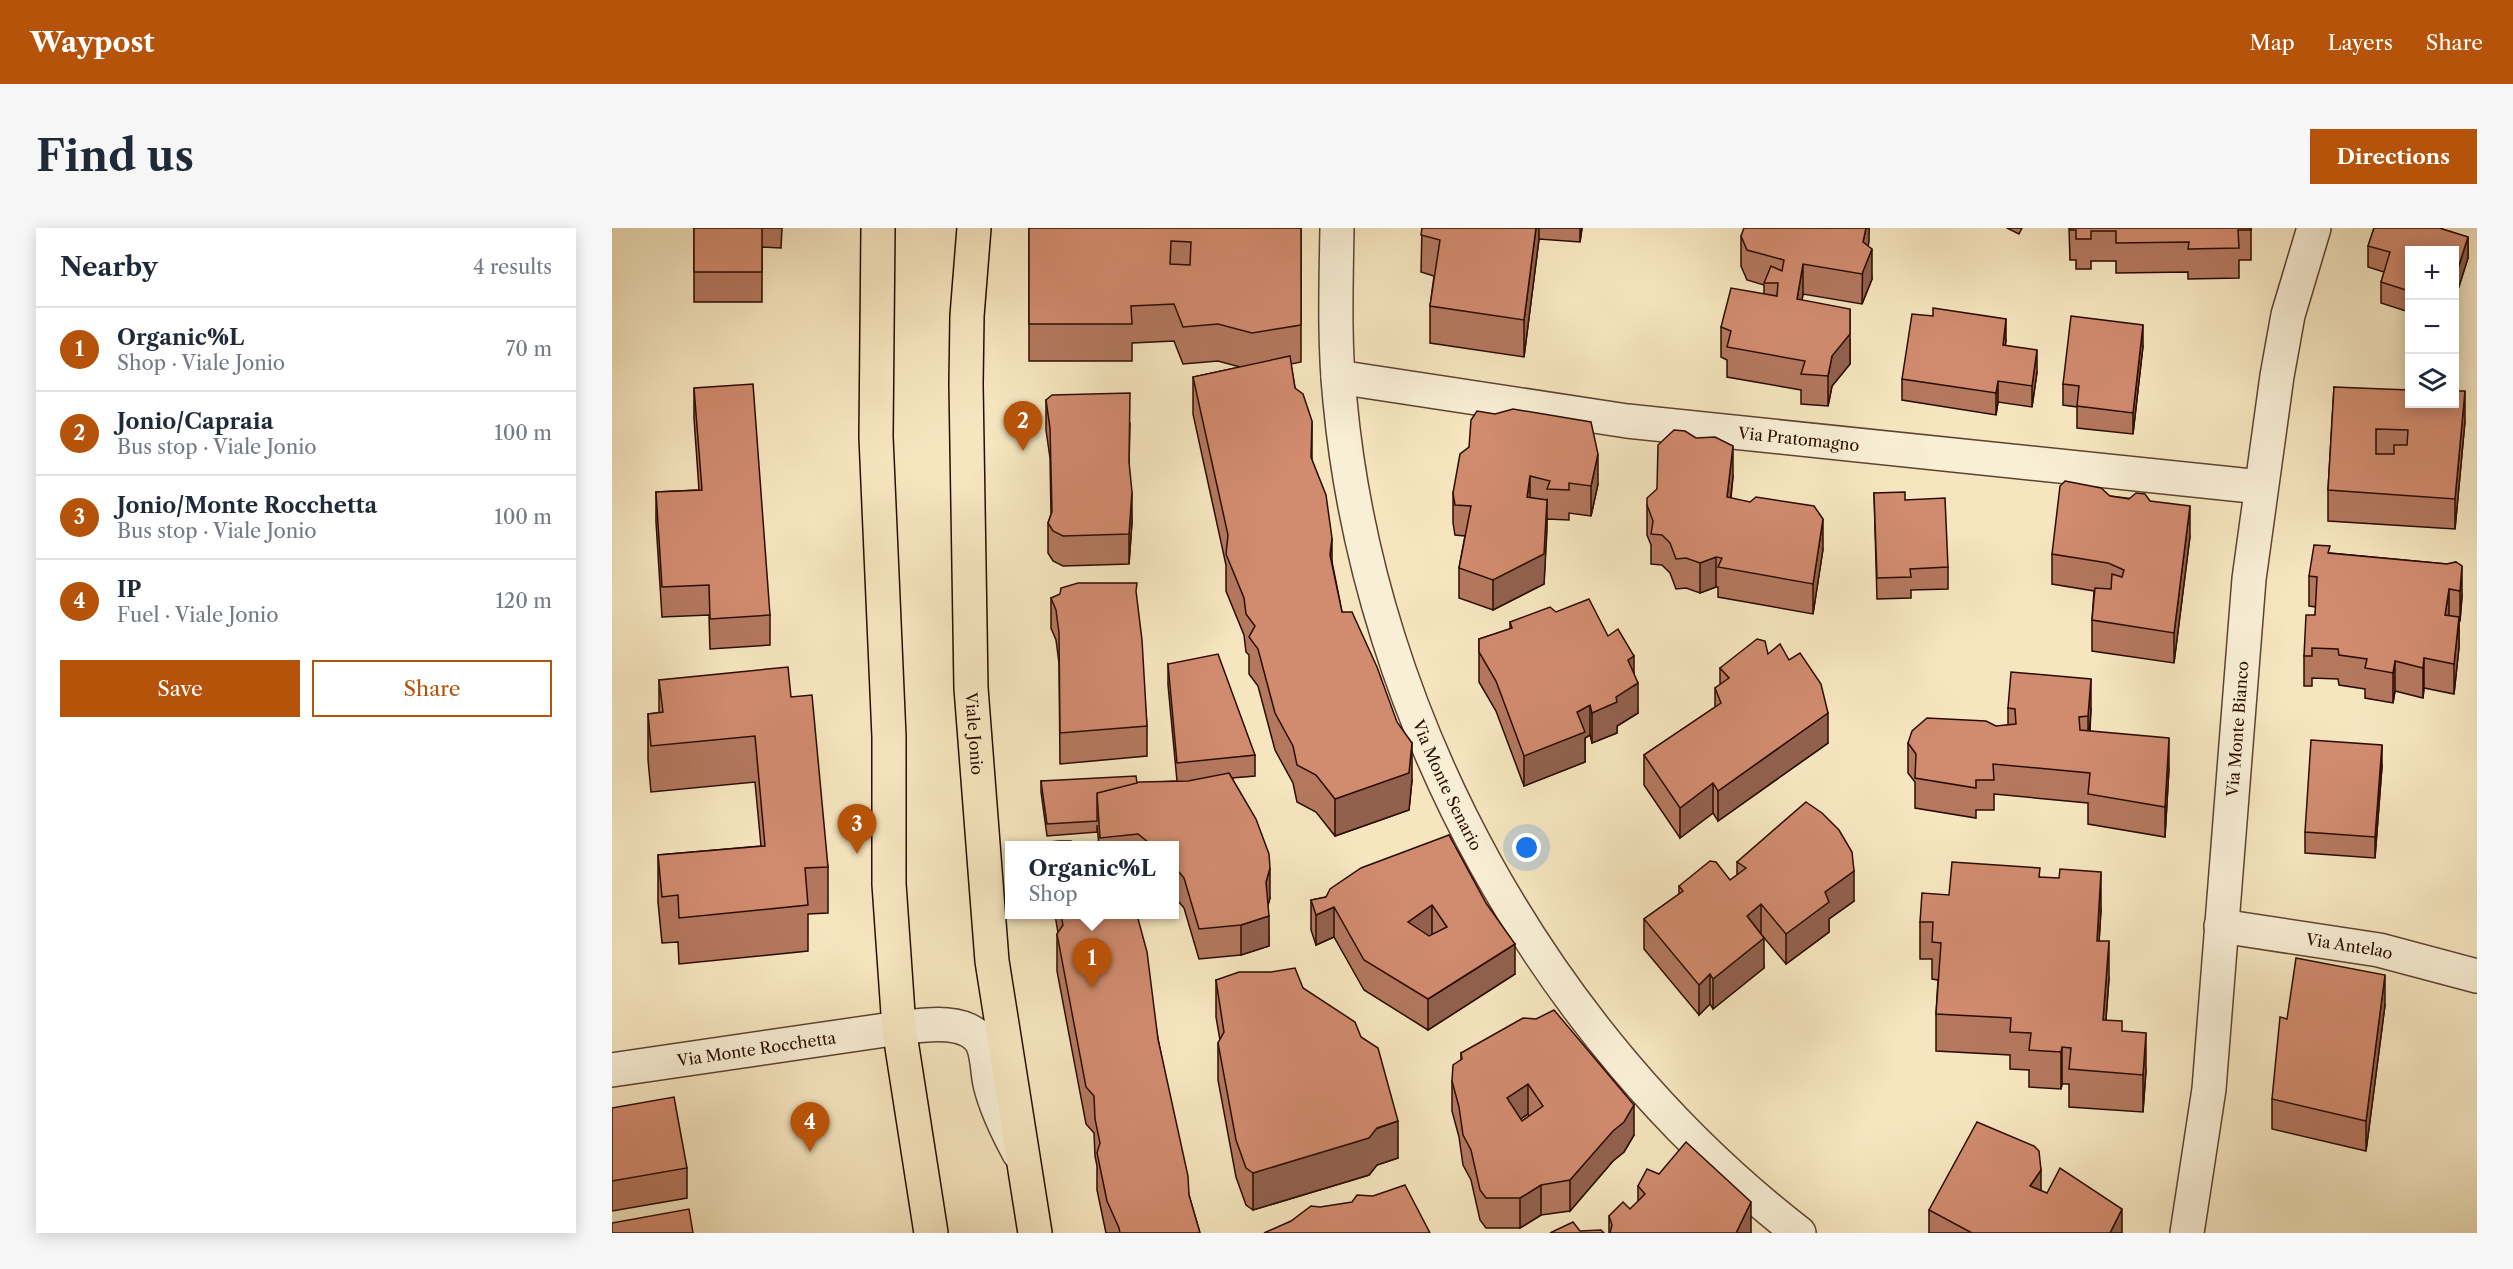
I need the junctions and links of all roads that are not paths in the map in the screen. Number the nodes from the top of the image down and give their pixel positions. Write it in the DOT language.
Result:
graph roads {
  1 [pos="878,228"];
  2 [pos="974,228"];
  3 [pos="1337,228"];
  4 [pos="2314,228"];
  5 [pos="1338,377"];
  6 [pos="2260,487"];
  7 [pos="2221,926"];
  8 [pos="2477,976"];
  9 [pos="899,1028"];
  10 [pos="612,1070"];
  11 [pos="1021,1157"];
  12 [pos="931,1233"];
  13 [pos="1035,1233"];
  14 [pos="1799,1233"];
  15 [pos="2187,1233"];
  1 -- 9 [label="main road"];
  2 -- 11 [label="main road, Viale Jonio"];
  3 -- 5 [label="street, Via Monte Senario"];
  4 -- 6 [label="street, Via Monte Bianco"];
  5 -- 6 [label="street, Via Pratomagno"];
  5 -- 14 [label="street, Via Monte Senario"];
  6 -- 7 [label="street, Via Monte Bianco"];
  7 -- 8 [label="street, Via Antelao"];
  7 -- 15 [label="street, Via Monte Bianco"];
  9 -- 10 [label="street, Via Monte Rocchetta"];
  9 -- 11 [label="street, Via Monte Rocchetta"];
  9 -- 12 [label="main road"];
  11 -- 13 [label="main road, Viale Jonio"];
}
